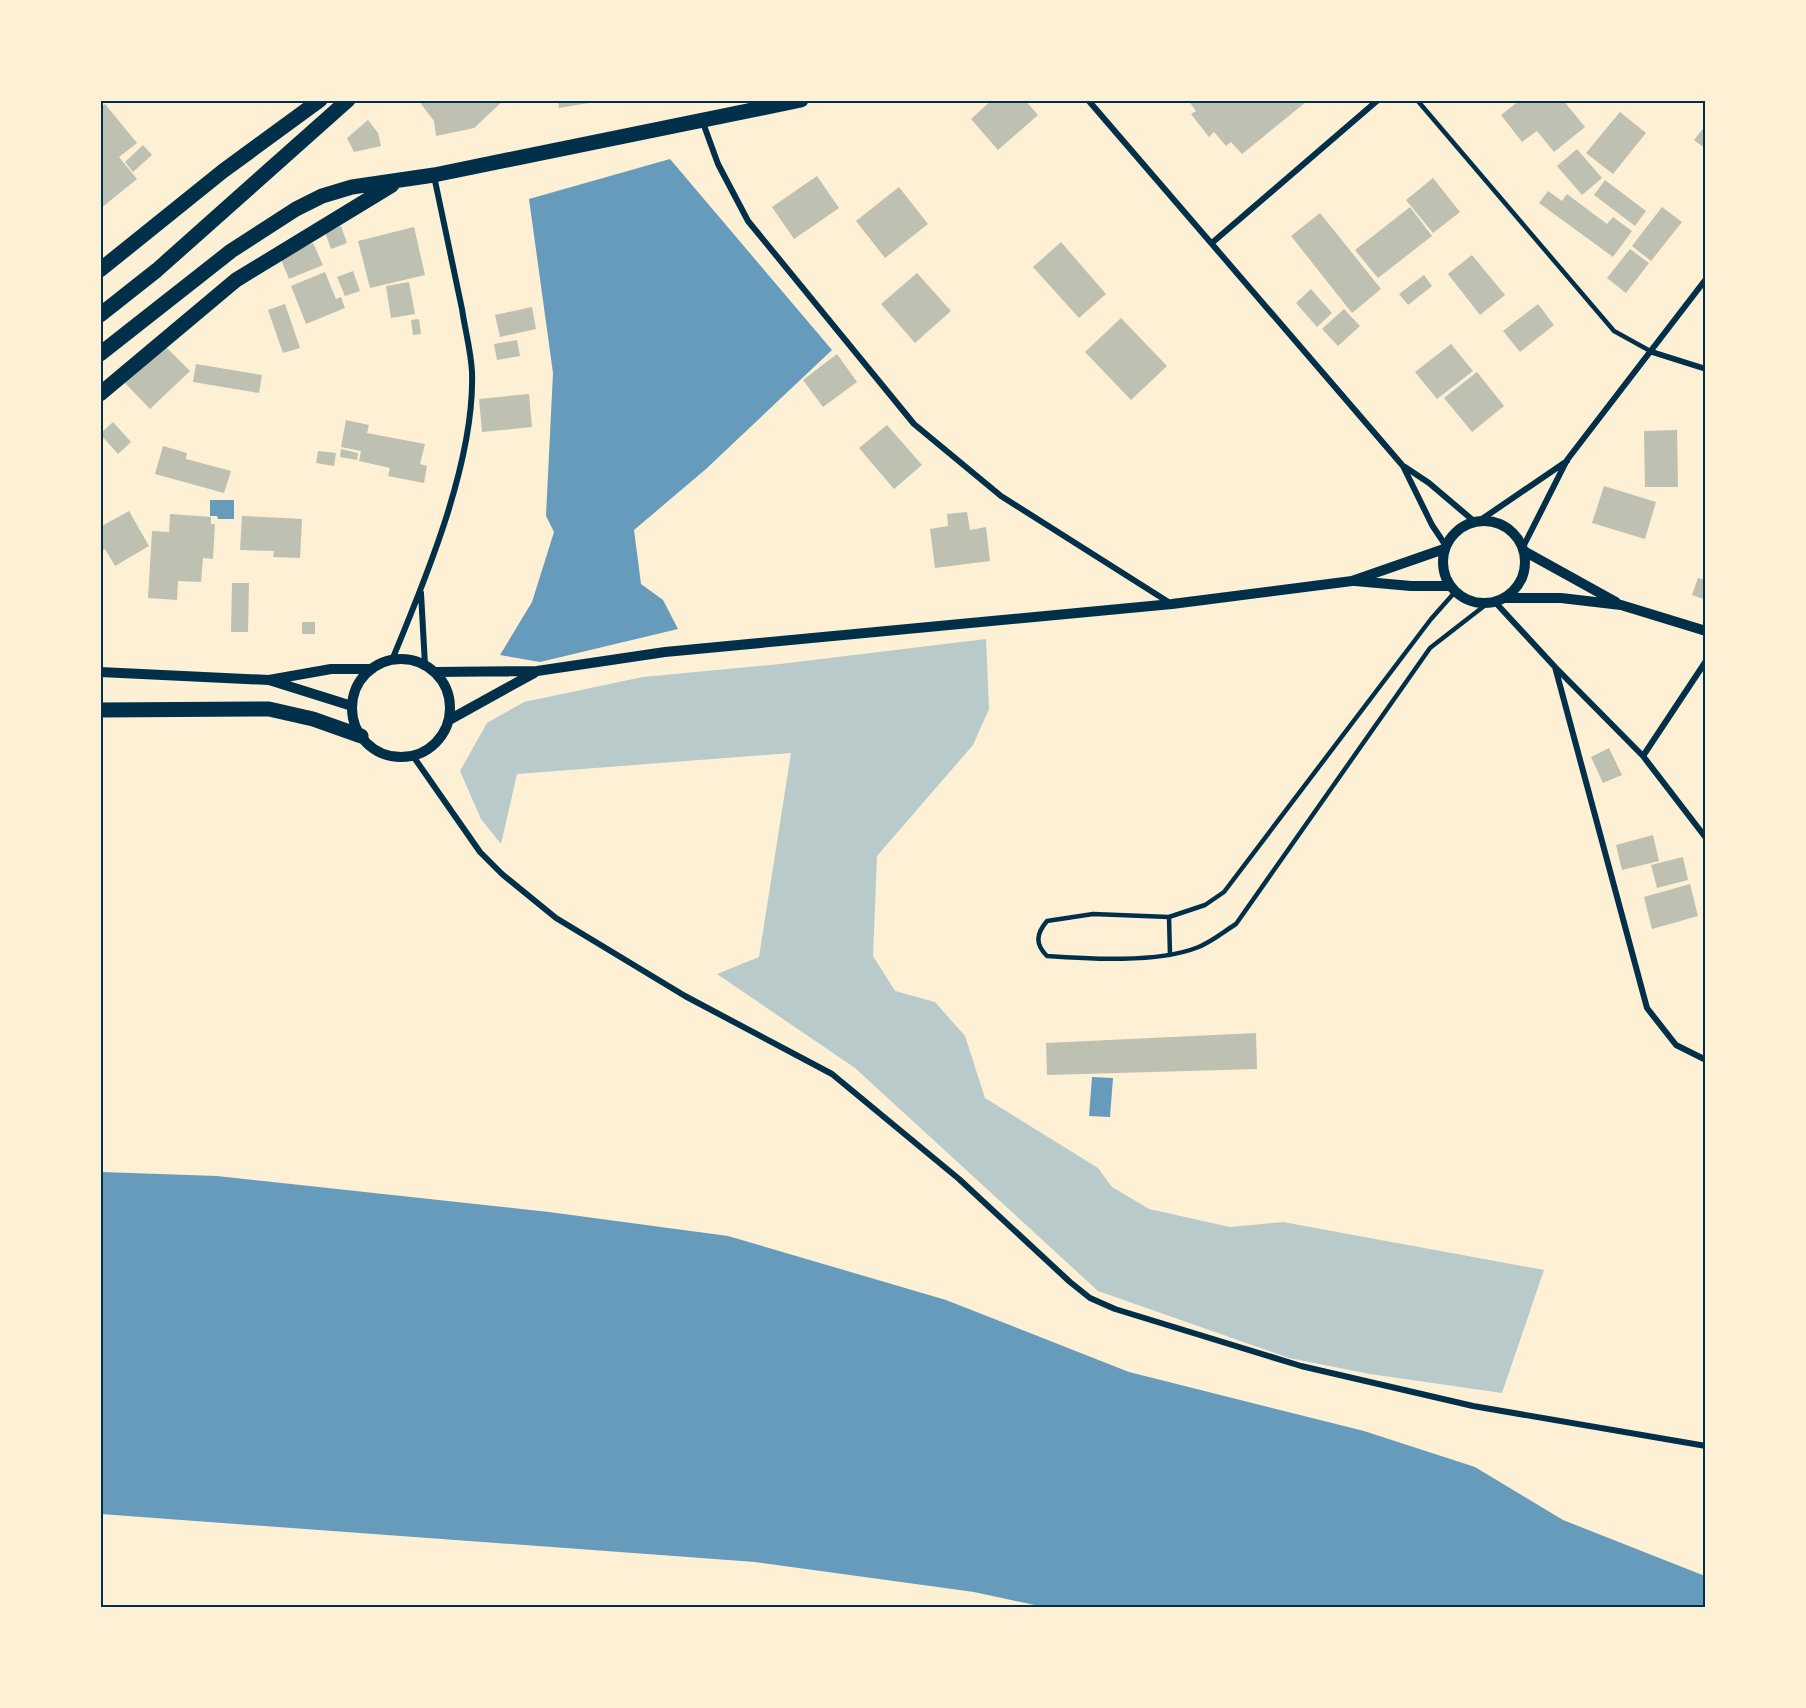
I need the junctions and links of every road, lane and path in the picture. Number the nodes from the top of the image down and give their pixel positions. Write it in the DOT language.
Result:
graph roads {
  1 [pos="320,100"];
  2 [pos="348,100"];
  3 [pos="801,100"];
  4 [pos="1088,100"];
  5 [pos="1378,100"];
  6 [pos="1417,100"];
  7 [pos="702,120"];
  8 [pos="434,175"];
  9 [pos="397,182"];
  10 [pos="1213,242"];
  11 [pos="100,270"];
  12 [pos="1706,279"];
  13 [pos="100,315"];
  14 [pos="1652,352"];
  15 [pos="100,354"];
  16 [pos="1706,369"];
  17 [pos="100,394"];
  18 [pos="1567,460"];
  19 [pos="1403,465"];
  20 [pos="1477,521"];
  21 [pos="1445,547"];
  22 [pos="1523,549"];
  23 [pos="1352,581"];
  24 [pos="421,589"];
  25 [pos="1453,589"];
  26 [pos="1496,601"];
  27 [pos="1172,604"];
  28 [pos="1621,605"];
  29 [pos="1706,631"];
  30 [pos="392,660"];
  31 [pos="1706,661"];
  32 [pos="425,665"];
  33 [pos="1555,667"];
  34 [pos="372,669"];
  35 [pos="537,671"];
  36 [pos="100,672"];
  37 [pos="435,672"];
  38 [pos="269,680"];
  39 [pos="352,706"];
  40 [pos="100,710"];
  41 [pos="449,720"];
  42 [pos="361,736"];
  43 [pos="413,756"];
  44 [pos="1643,756"];
  45 [pos="1706,838"];
  46 [pos="1169,916"];
  47 [pos="1170,955"];
  48 [pos="1706,1060"];
  49 [pos="1706,1446"];
  1 -- 11 [label="main road"];
  2 -- 13 [label="main road"];
  3 -- 7 [label="main road"];
  4 -- 10 [label="street"];
  5 -- 10 [label="street"];
  6 -- 14 [label="lane"];
  7 -- 8 [label="main road"];
  7 -- 27 [label="street"];
  8 -- 9 [label="main road"];
  8 -- 24 [label="street"];
  9 -- 15 [label="main road"];
  9 -- 17 [label="main road"];
  10 -- 19 [label="street"];
  12 -- 14 [label="street"];
  14 -- 16 [label="street"];
  14 -- 18 [label="street"];
  18 -- 20 [label="street"];
  18 -- 22 [label="street"];
  19 -- 20 [label="street"];
  19 -- 21 [label="street"];
  20 -- 21 [label="street"];
  20 -- 22 [label="street"];
  21 -- 23 [label="street"];
  21 -- 25 [label="street"];
  22 -- 26 [label="street"];
  22 -- 28 [label="street"];
  23 -- 25 [label="street"];
  23 -- 27 [label="street"];
  24 -- 30 [label="street"];
  24 -- 32 [label="street"];
  25 -- 26 [label="street"];
  25 -- 46 [label="lane"];
  26 -- 28 [label="street"];
  26 -- 33 [label="street"];
  26 -- 47 [label="lane"];
  27 -- 35 [label="street"];
  28 -- 29 [label="street"];
  30 -- 32 [label="street"];
  30 -- 34 [label="street"];
  31 -- 44 [label="street"];
  32 -- 37 [label="street"];
  33 -- 44 [label="street"];
  33 -- 48 [label="street"];
  34 -- 38 [label="street"];
  34 -- 39 [label="street"];
  35 -- 37 [label="street"];
  35 -- 41 [label="street"];
  36 -- 38 [label="street"];
  37 -- 41 [label="street"];
  38 -- 39 [label="street"];
  39 -- 42 [label="street"];
  40 -- 42 [label="main road"];
  41 -- 43 [label="street"];
  42 -- 43 [label="street"];
  43 -- 49 [label="street"];
  44 -- 45 [label="street"];
  46 -- 47 [label="lane"];
  46 -- 47 [label="lane"];
}
